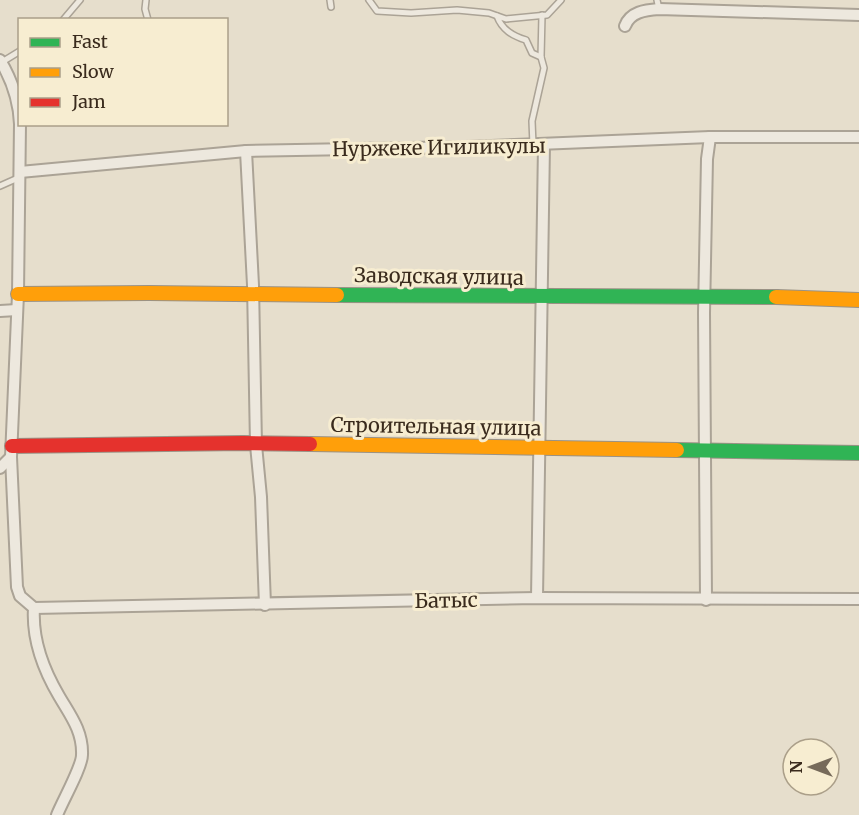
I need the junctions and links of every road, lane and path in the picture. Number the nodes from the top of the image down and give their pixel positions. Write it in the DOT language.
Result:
graph roads {
  1 [pos="80,0"];
  2 [pos="146,0"];
  3 [pos="369,0"];
  4 [pos="561,0"];
  5 [pos="658,4"];
  6 [pos="542,15"];
  7 [pos="859,15"];
  8 [pos="497,16"];
  9 [pos="65,18"];
  10 [pos="147,18"];
  11 [pos="625,26"];
  12 [pos="18,52"];
  13 [pos="542,57"];
  14 [pos="1,61"];
  15 [pos="18,106"];
  16 [pos="20,126"];
  17 [pos="710,137"];
  18 [pos="859,137"];
  19 [pos="539,145"];
  20 [pos="246,151"];
  21 [pos="20,175"];
  22 [pos="0,186"];
  23 [pos="252,293"];
  24 [pos="18,294"];
  25 [pos="704,296"];
  26 [pos="542,297"];
  27 [pos="859,300"];
  28 [pos="17,310"];
  29 [pos="0,311"];
  30 [pos="256,445"];
  31 [pos="538,447"];
  32 [pos="706,450"];
  33 [pos="12,452"];
  34 [pos="859,453"];
  35 [pos="0,468"];
  36 [pos="537,598"];
  37 [pos="859,599"];
  38 [pos="706,600"];
  39 [pos="265,605"];
  40 [pos="34,608"];
  41 [pos="57,815"];
  1 -- 9 [label="lane"];
  2 -- 10 [label="lane"];
  3 -- 8 [label="lane"];
  4 -- 6 [label="lane"];
  5 -- 7 [label="street"];
  5 -- 11 [label="street"];
  6 -- 8 [label="lane"];
  6 -- 13 [label="lane"];
  8 -- 13 [label="lane"];
  12 -- 14 [label="lane"];
  13 -- 19 [label="lane"];
  14 -- 15 [label="street"];
  16 -- 21 [label="street"];
  17 -- 18 [label="street, Нуржеке Игиликулы"];
  17 -- 19 [label="street, Нуржеке Игиликулы"];
  17 -- 25 [label="street"];
  19 -- 20 [label="street, Нуржеке Игиликулы"];
  19 -- 26 [label="street"];
  20 -- 21 [label="street, Нуржеке Игиликулы"];
  20 -- 23 [label="street"];
  21 -- 22 [label="lane, Нуржеке Игиликулы"];
  21 -- 24 [label="street"];
  23 -- 24 [label="street, Заводская улица"];
  23 -- 26 [label="street, Заводская улица"];
  23 -- 30 [label="street"];
  24 -- 28 [label="street"];
  25 -- 26 [label="street, Заводская улица"];
  25 -- 27 [label="street, Заводская улица"];
  25 -- 32 [label="street"];
  26 -- 31 [label="street"];
  28 -- 29 [label="street"];
  28 -- 33 [label="street"];
  30 -- 31 [label="street, Строительная улица"];
  30 -- 33 [label="street, Строительная улица"];
  30 -- 39 [label="street"];
  31 -- 32 [label="street, Строительная улица"];
  31 -- 36 [label="street"];
  32 -- 34 [label="street, Строительная улица"];
  32 -- 38 [label="street"];
  33 -- 35 [label="street"];
  33 -- 40 [label="street"];
  36 -- 38 [label="street, Батыс"];
  36 -- 39 [label="street, Батыс"];
  37 -- 38 [label="street, Батыс"];
  39 -- 40 [label="street, Батыс"];
  40 -- 41 [label="street"];
}
